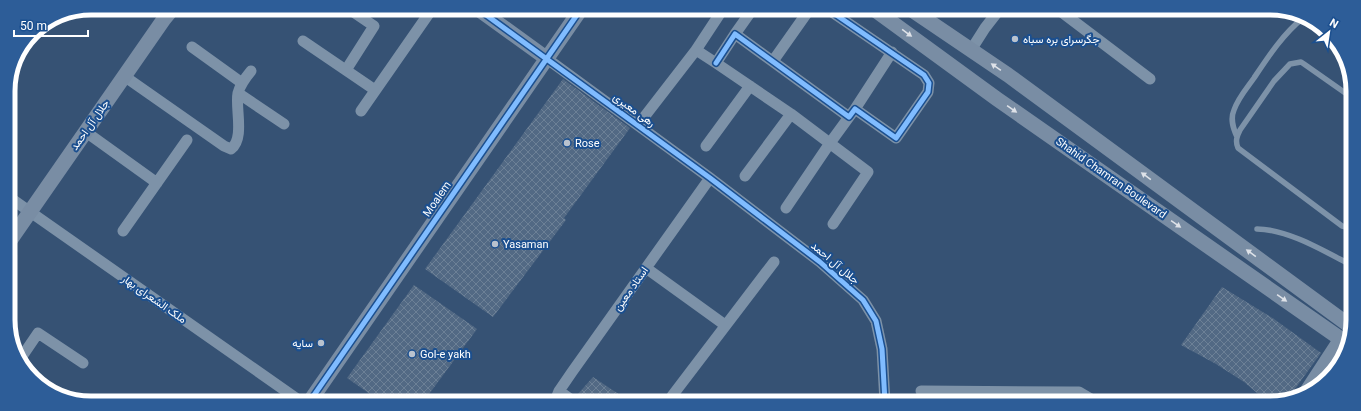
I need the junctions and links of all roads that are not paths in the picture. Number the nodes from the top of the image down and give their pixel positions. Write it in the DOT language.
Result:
graph roads {
  1 [pos="167,15"];
  2 [pos="358,15"];
  3 [pos="428,15"];
  4 [pos="486,15"];
  5 [pos="577,15"];
  6 [pos="720,15"];
  7 [pos="748,15"];
  8 [pos="805,15"];
  9 [pos="836,15"];
  10 [pos="882,15"];
  11 [pos="919,15"];
  12 [pos="995,15"];
  13 [pos="1065,15"];
  14 [pos="1300,21"];
  15 [pos="735,34"];
  16 [pos="303,41"];
  17 [pos="192,47"];
  18 [pos="696,50"];
  19 [pos="971,50"];
  20 [pos="892,52"];
  21 [pos="546,58"];
  22 [pos="773,61"];
  23 [pos="716,63"];
  24 [pos="346,70"];
  25 [pos="251,71"];
  26 [pos="124,76"];
  27 [pos="1150,79"];
  28 [pos="750,86"];
  29 [pos="240,88"];
  30 [pos="375,90"];
  31 [pos="1346,93"];
  32 [pos="360,111"];
  33 [pos="852,113"];
  34 [pos="791,114"];
  35 [pos="284,124"];
  36 [pos="638,125"];
  37 [pos="86,132"];
  38 [pos="1237,137"];
  39 [pos="187,140"];
  40 [pos="830,143"];
  41 [pos="706,146"];
  42 [pos="745,176"];
  43 [pos="710,178"];
  44 [pos="157,183"];
  45 [pos="15,201"];
  46 [pos="786,208"];
  47 [pos="30,212"];
  48 [pos="833,224"];
  49 [pos="1346,227"];
  50 [pos="1257,229"];
  51 [pos="123,231"];
  52 [pos="15,233"];
  53 [pos="774,262"];
  54 [pos="1346,262"];
  55 [pos="646,268"];
  56 [pos="1346,323"];
  57 [pos="725,325"];
  58 [pos="1343,340"];
  59 [pos="1340,348"];
  60 [pos="23,354"];
  61 [pos="83,363"];
  62 [pos="1315,381"];
  63 [pos="921,391"];
  64 [pos="293,396"];
  65 [pos="313,396"];
  66 [pos="557,396"];
  67 [pos="672,396"];
  68 [pos="885,396"];
  69 [pos="1086,396"];
  1 -- 26 [label="main road, جلال آل احمد"];
  2 -- 24 [label="street"];
  3 -- 30 [label="street"];
  4 -- 21 [label="main road"];
  5 -- 21 [label="main road, Moalem"];
  6 -- 18 [label="street"];
  7 -- 15 [label="street"];
  8 -- 22 [label="street"];
  9 -- 20 [label="street"];
  10 -- 58 [label="main road, Shahid Chamran Boulevard, one-way"];
  11 -- 19 [label="main road, Shahid Chamran Boulevard"];
  12 -- 19 [label="street"];
  13 -- 27 [label="street"];
  14 -- 38 [label="lane"];
  15 -- 22 [label="street"];
  15 -- 23 [label="street"];
  16 -- 24 [label="street"];
  17 -- 29 [label="street"];
  18 -- 23 [label="street"];
  18 -- 36 [label="street"];
  56 -- 19 [label="main road, Shahid Chamran Boulevard, one-way"];
  20 -- 33 [label="street"];
  20 -- 33 [label="street"];
  21 -- 36 [label="street, رهی معیری"];
  21 -- 65 [label="main road, Moalem"];
  22 -- 33 [label="street"];
  23 -- 28 [label="street"];
  24 -- 30 [label="street"];
  25 -- 29 [label="street"];
  26 -- 29 [label="street"];
  26 -- 37 [label="main road, جلال آل احمد"];
  28 -- 34 [label="street"];
  28 -- 41 [label="street"];
  29 -- 35 [label="street"];
  30 -- 32 [label="street"];
  31 -- 38 [label="lane"];
  33 -- 40 [label="street"];
  34 -- 40 [label="street"];
  34 -- 42 [label="street"];
  36 -- 43 [label="street, رهی معیری"];
  37 -- 44 [label="street"];
  37 -- 47 [label="main road, جلال آل احمد"];
  38 -- 49 [label="lane"];
  39 -- 44 [label="street"];
  40 -- 46 [label="street"];
  40 -- 48 [label="street"];
  43 -- 55 [label="street, استاد معین"];
  43 -- 68 [label="street, جلال آل احمد"];
  44 -- 51 [label="street"];
  45 -- 47 [label="street, ملک الشعرای بهار"];
  47 -- 52 [label="main road, جلال آل احمد"];
  47 -- 64 [label="street, ملک الشعرای بهار"];
  50 -- 54 [label="lane"];
  53 -- 57 [label="street"];
  55 -- 57 [label="street"];
  55 -- 66 [label="street, استاد معین"];
  57 -- 67 [label="street"];
  59 -- 62 [label="main road"];
  60 -- 61 [label="street"];
  63 -- 69 [label="street"];
}
